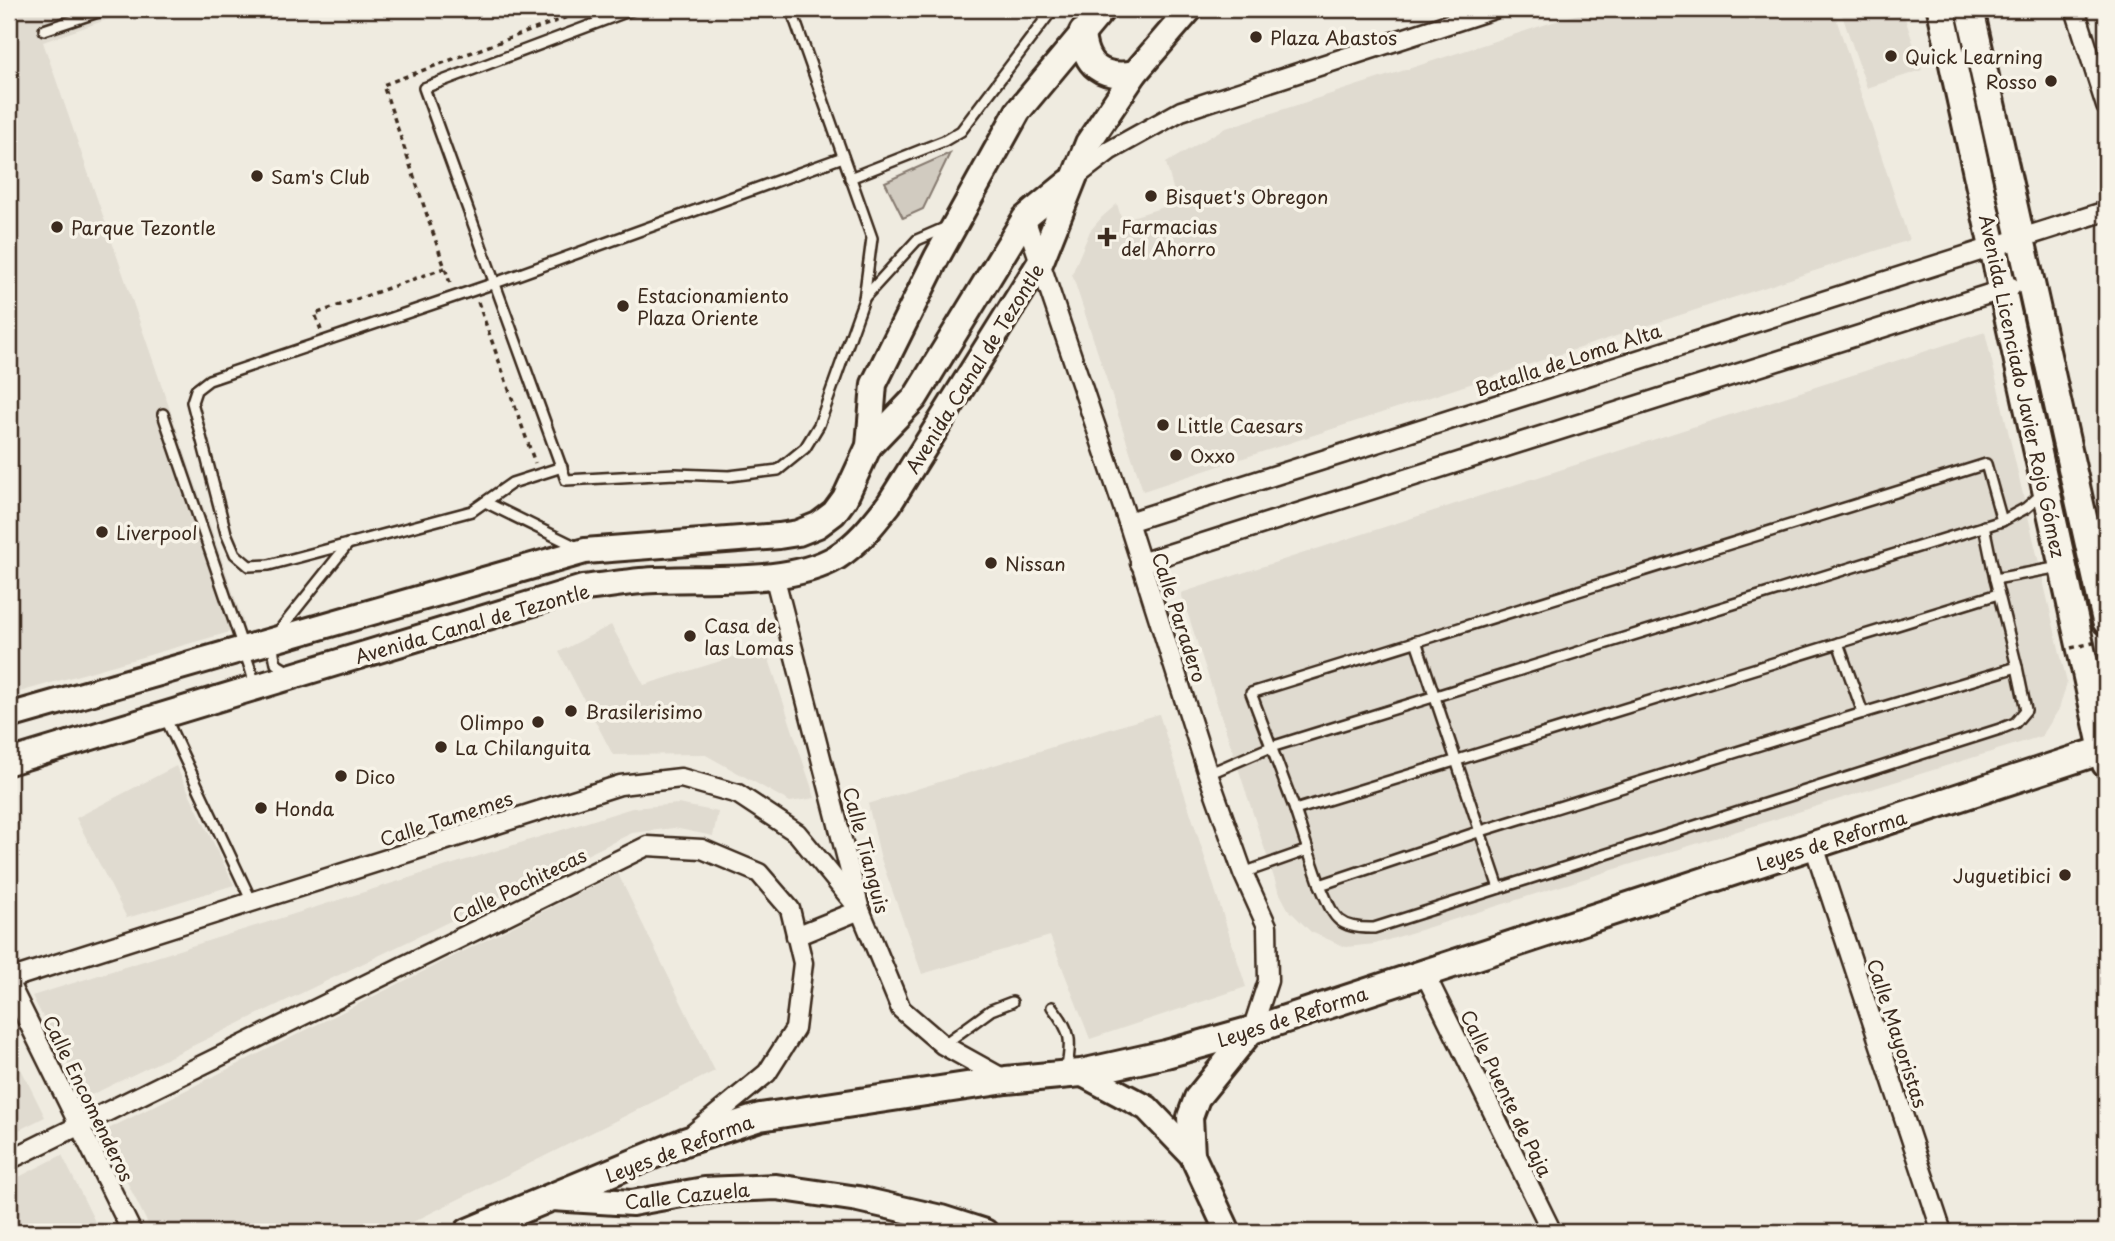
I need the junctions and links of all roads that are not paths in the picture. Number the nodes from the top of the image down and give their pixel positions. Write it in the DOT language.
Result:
graph roads {
  1 [pos="107,9"];
  2 [pos="634,9"];
  3 [pos="791,9"];
  4 [pos="1053,9"];
  5 [pos="1103,9"];
  6 [pos="1190,9"];
  7 [pos="1494,9"];
  8 [pos="1941,9"];
  9 [pos="1970,9"];
  10 [pos="2075,9"];
  11 [pos="44,30"];
  12 [pos="1082,32"];
  13 [pos="1135,73"];
  14 [pos="2106,106"];
  15 [pos="843,157"];
  16 [pos="850,178"];
  17 [pos="1070,181"];
  18 [pos="2106,211"];
  19 [pos="1025,218"];
  20 [pos="956,224"];
  21 [pos="2022,237"];
  22 [pos="1992,247"];
  23 [pos="1041,261"];
  24 [pos="2031,281"];
  25 [pos="495,283"];
  26 [pos="2002,290"];
  27 [pos="864,299"];
  28 [pos="163,414"];
  29 [pos="869,446"];
  30 [pos="562,467"];
  31 [pos="2046,491"];
  32 [pos="485,502"];
  33 [pos="2003,521"];
  34 [pos="1128,522"];
  35 [pos="1984,526"];
  36 [pos="350,543"];
  37 [pos="585,551"];
  38 [pos="1140,563"];
  39 [pos="2063,566"];
  40 [pos="774,575"];
  41 [pos="1995,579"];
  42 [pos="1998,594"];
  43 [pos="2106,621"];
  44 [pos="272,640"];
  45 [pos="1416,641"];
  46 [pos="1838,643"];
  47 [pos="243,648"];
  48 [pos="2017,667"];
  49 [pos="296,675"];
  50 [pos="246,690"];
  51 [pos="1435,696"];
  52 [pos="1863,713"];
  53 [pos="164,715"];
  54 [pos="9,716"];
  55 [pos="1271,747"];
  56 [pos="2105,754"];
  57 [pos="1456,761"];
  58 [pos="9,762"];
  59 [pos="1208,774"];
  60 [pos="1295,810"];
  61 [pos="1481,831"];
  62 [pos="1814,846"];
  63 [pos="1308,850"];
  64 [pos="1243,873"];
  65 [pos="1320,885"];
  66 [pos="1499,888"];
  67 [pos="252,902"];
  68 [pos="860,910"];
  69 [pos="796,936"];
  70 [pos="1424,972"];
  71 [pos="9,981"];
  72 [pos="1012,1002"];
  73 [pos="1052,1007"];
  74 [pos="1252,1030"];
  75 [pos="943,1045"];
  76 [pos="1073,1074"];
  77 [pos="1006,1080"];
  78 [pos="79,1125"];
  79 [pos="684,1142"];
  80 [pos="1192,1155"];
  81 [pos="9,1160"];
  82 [pos="552,1198"];
  83 [pos="132,1232"];
  84 [pos="468,1232"];
  85 [pos="985,1232"];
  86 [pos="1228,1232"];
  87 [pos="1552,1232"];
  88 [pos="1942,1232"];
  1 -- 11 [label="lane"];
  2 -- 25 [label="lane"];
  3 -- 15 [label="lane"];
  4 -- 16 [label="lane"];
  5 -- 12 [label="main road, Avenida Canal de Tezontle"];
  6 -- 13 [label="main road, Avenida Canal de Tezontle"];
  7 -- 17 [label="street"];
  8 -- 22 [label="main road, Avenida Licenciado Javier Rojo Gómez"];
  9 -- 21 [label="main road, Avenida Licenciado Javier Rojo Gómez"];
  10 -- 14 [label="street"];
  12 -- 13 [label="main road"];
  12 -- 20 [label="main road, Avenida Canal de Tezontle"];
  13 -- 17 [label="main road, Avenida Canal de Tezontle"];
  15 -- 16 [label="lane"];
  15 -- 25 [label="lane"];
  16 -- 27 [label="lane"];
  17 -- 19 [label="main road, Avenida Canal de Tezontle"];
  17 -- 23 [label="main road, Avenida Canal de Tezontle"];
  18 -- 21 [label="street, Batalla de Loma Alta"];
  19 -- 23 [label="street, Calle Paradero"];
  19 -- 29 [label="main road, Avenida Canal de Tezontle"];
  20 -- 27 [label="lane"];
  20 -- 29 [label="main road, Avenida Canal de Tezontle"];
  21 -- 22 [label="street, Batalla de Loma Alta"];
  21 -- 24 [label="main road, Avenida Licenciado Javier Rojo Gómez"];
  22 -- 26 [label="main road, Avenida Licenciado Javier Rojo Gómez"];
  22 -- 34 [label="street, Batalla de Loma Alta"];
  23 -- 34 [label="street, Calle Paradero"];
  23 -- 40 [label="main road, Avenida Canal de Tezontle"];
  24 -- 26 [label="street"];
  24 -- 43 [label="main road, Avenida Licenciado Javier Rojo Gómez"];
  25 -- 30 [label="lane"];
  25 -- 36 [label="lane"];
  26 -- 31 [label="main road, Avenida Licenciado Javier Rojo Gómez"];
  26 -- 38 [label="street"];
  27 -- 30 [label="lane"];
  28 -- 47 [label="lane"];
  29 -- 37 [label="main road, Avenida Canal de Tezontle"];
  30 -- 32 [label="lane"];
  31 -- 33 [label="lane"];
  31 -- 39 [label="main road, Avenida Licenciado Javier Rojo Gómez"];
  32 -- 36 [label="lane"];
  32 -- 37 [label="lane"];
  33 -- 35 [label="lane"];
  33 -- 45 [label="lane"];
  34 -- 38 [label="street, Calle Paradero"];
  35 -- 41 [label="lane"];
  35 -- 51 [label="lane"];
  36 -- 44 [label="lane"];
  37 -- 44 [label="main road, Avenida Canal de Tezontle"];
  38 -- 59 [label="street, Calle Paradero"];
  39 -- 41 [label="lane"];
  39 -- 56 [label="main road, Avenida Licenciado Javier Rojo Gómez"];
  40 -- 49 [label="main road, Avenida Canal de Tezontle"];
  40 -- 68 [label="street, Calle Tianguis"];
  41 -- 42 [label="lane"];
  42 -- 46 [label="lane"];
  42 -- 48 [label="lane"];
  44 -- 47 [label="main road, Avenida Canal de Tezontle"];
  44 -- 49 [label="lane"];
  45 -- 51 [label="lane"];
  45 -- 55 [label="lane"];
  46 -- 52 [label="lane"];
  46 -- 57 [label="lane"];
  47 -- 50 [label="lane"];
  47 -- 54 [label="main road, Avenida Canal de Tezontle"];
  48 -- 52 [label="lane"];
  48 -- 66 [label="lane"];
  49 -- 50 [label="main road, Avenida Canal de Tezontle"];
  50 -- 53 [label="main road, Avenida Canal de Tezontle"];
  51 -- 55 [label="lane"];
  51 -- 57 [label="lane"];
  52 -- 61 [label="lane"];
  53 -- 58 [label="main road, Avenida Canal de Tezontle"];
  53 -- 67 [label="lane"];
  55 -- 59 [label="lane"];
  55 -- 60 [label="lane"];
  56 -- 62 [label="main road, Leyes de Reforma"];
  57 -- 60 [label="lane"];
  57 -- 61 [label="lane"];
  59 -- 64 [label="street, Calle Paradero"];
  60 -- 63 [label="lane"];
  61 -- 65 [label="lane"];
  61 -- 66 [label="lane"];
  62 -- 70 [label="main road, Leyes de Reforma"];
  62 -- 88 [label="street, Calle Mayoristas"];
  63 -- 64 [label="lane"];
  63 -- 65 [label="lane"];
  64 -- 74 [label="street, Calle Paradero"];
  65 -- 66 [label="lane"];
  67 -- 68 [label="street, Calle Tamemes"];
  67 -- 71 [label="street, Calle Tamemes"];
  68 -- 69 [label="street"];
  68 -- 75 [label="street, Calle Tianguis"];
  69 -- 78 [label="street, Calle Pochitecas"];
  69 -- 79 [label="street, Calle Pochitecas"];
  70 -- 74 [label="main road, Leyes de Reforma"];
  70 -- 87 [label="street, Calle Puente de Paja"];
  71 -- 78 [label="street, Calle Encomenderos"];
  72 -- 75 [label="lane"];
  73 -- 76 [label="lane"];
  74 -- 76 [label="main road, Leyes de Reforma"];
  74 -- 80 [label="main road"];
  75 -- 77 [label="street, Calle Tianguis"];
  76 -- 77 [label="main road, Leyes de Reforma"];
  76 -- 80 [label="main road"];
  77 -- 79 [label="main road, Leyes de Reforma"];
  78 -- 81 [label="street, Calle Pochitecas"];
  78 -- 83 [label="street, Calle Encomenderos"];
  79 -- 82 [label="main road, Leyes de Reforma"];
  80 -- 86 [label="main road"];
  82 -- 84 [label="main road, Leyes de Reforma"];
  82 -- 85 [label="main road, Calle Cazuela"];
}
